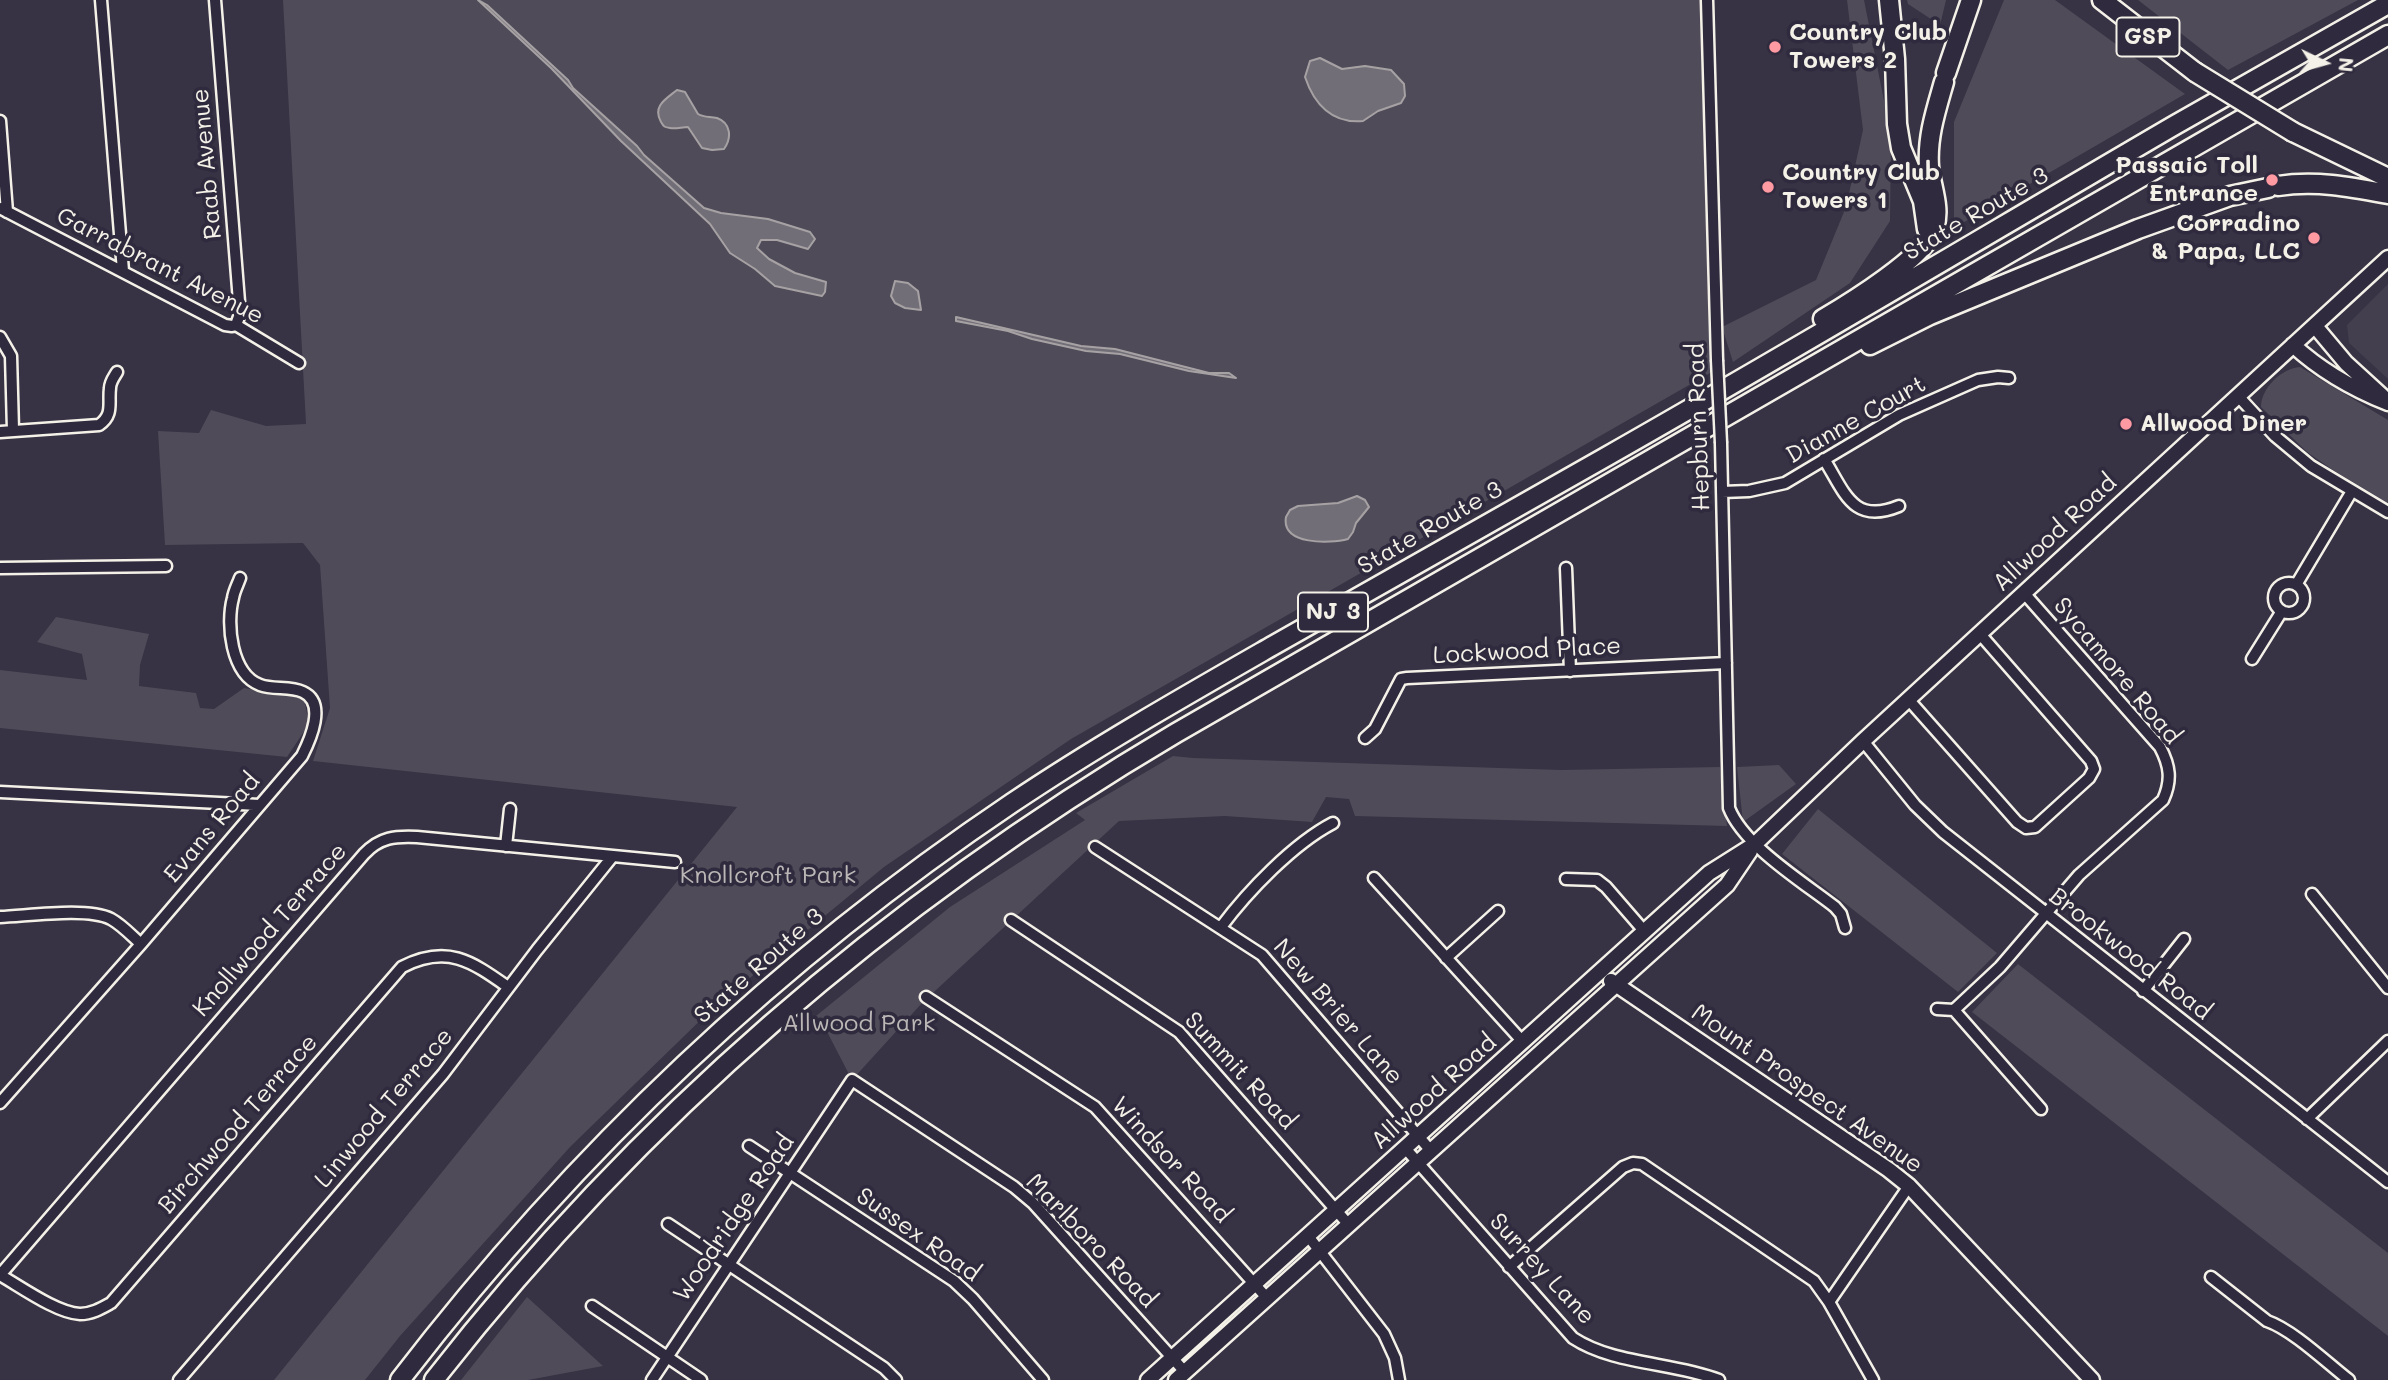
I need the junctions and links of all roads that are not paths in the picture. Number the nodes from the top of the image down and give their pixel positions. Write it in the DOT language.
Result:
graph roads {
  1 [pos="101,0"];
  2 [pos="215,0"];
  3 [pos="1707,0"];
  4 [pos="1889,0"];
  5 [pos="1971,0"];
  6 [pos="2102,0"];
  7 [pos="2388,4"];
  8 [pos="2388,35"];
  9 [pos="0,121"];
  10 [pos="2299,135"];
  11 [pos="2388,172"];
  12 [pos="2388,178"];
  13 [pos="2388,194"];
  14 [pos="4,210"];
  15 [pos="1918,250"];
  16 [pos="2388,258"];
  17 [pos="123,271"];
  18 [pos="236,325"];
  19 [pos="2315,326"];
  20 [pos="0,337"];
  21 [pos="2293,345"];
  22 [pos="299,363"];
  23 [pos="117,372"];
  24 [pos="1792,377"];
  25 [pos="2009,378"];
  26 [pos="2238,396"];
  27 [pos="2388,403"];
  28 [pos="13,430"];
  29 [pos="0,432"];
  30 [pos="1824,459"];
  31 [pos="2352,491"];
  32 [pos="1722,492"];
  33 [pos="1899,506"];
  34 [pos="2388,512"];
  35 [pos="166,566"];
  36 [pos="0,568"];
  37 [pos="1566,568"];
  38 [pos="240,578"];
  39 [pos="1387,581"];
  40 [pos="2296,585"];
  41 [pos="2024,593"];
  42 [pos="2282,611"];
  43 [pos="1980,634"];
  44 [pos="2252,659"];
  45 [pos="1726,663"];
  46 [pos="1570,671"];
  47 [pos="1908,699"];
  48 [pos="1365,738"];
  49 [pos="1863,741"];
  50 [pos="0,792"];
  51 [pos="259,805"];
  52 [pos="510,809"];
  53 [pos="1333,823"];
  54 [pos="1755,844"];
  55 [pos="506,846"];
  56 [pos="1095,847"];
  57 [pos="612,857"];
  58 [pos="675,862"];
  59 [pos="1374,878"];
  60 [pos="1566,879"];
  61 [pos="2312,894"];
  62 [pos="1498,911"];
  63 [pos="2046,914"];
  64 [pos="0,917"];
  65 [pos="1011,920"];
  66 [pos="1220,927"];
  67 [pos="1845,928"];
  68 [pos="1644,932"];
  69 [pos="2184,939"];
  70 [pos="141,944"];
  71 [pos="1446,958"];
  72 [pos="1599,973"];
  73 [pos="1616,985"];
  74 [pos="508,987"];
  75 [pos="2388,988"];
  76 [pos="2143,991"];
  77 [pos="926,997"];
  78 [pos="1937,1009"];
  79 [pos="1954,1010"];
  80 [pos="2388,1041"];
  81 [pos="1523,1042"];
  82 [pos="852,1080"];
  83 [pos="0,1103"];
  84 [pos="2041,1109"];
  85 [pos="2307,1119"];
  86 [pos="1418,1137"];
  87 [pos="749,1146"];
  88 [pos="1405,1148"];
  89 [pos="1431,1151"];
  90 [pos="1417,1163"];
  91 [pos="789,1173"];
  92 [pos="2388,1182"];
  93 [pos="1909,1186"];
  94 [pos="1337,1210"];
  95 [pos="668,1224"];
  96 [pos="1349,1225"];
  97 [pos="1308,1236"];
  98 [pos="1320,1251"];
  99 [pos="729,1265"];
  100 [pos="1509,1268"];
  101 [pos="0,1275"];
  102 [pos="2211,1278"];
  103 [pos="1255,1284"];
  104 [pos="1268,1298"];
  105 [pos="1829,1302"];
  106 [pos="592,1307"];
  107 [pos="475,1329"];
  108 [pos="667,1358"];
  109 [pos="1172,1358"];
  110 [pos="1180,1376"];
  111 [pos="179,1380"];
  112 [pos="400,1380"];
  113 [pos="434,1380"];
  114 [pos="440,1380"];
  115 [pos="652,1380"];
  116 [pos="701,1380"];
  117 [pos="896,1380"];
  118 [pos="1043,1380"];
  119 [pos="1148,1380"];
  120 [pos="1399,1380"];
  121 [pos="1719,1380"];
  122 [pos="1873,1380"];
  123 [pos="2092,1380"];
  124 [pos="2349,1380"];
  1 -- 17 [label="street"];
  2 -- 18 [label="street, Raab Avenue"];
  3 -- 32 [label="street, Hepburn Road, bridge"];
  4 -- 15 [label="highway"];
  5 -- 15 [label="highway"];
  6 -- 10 [label="highway, GSP, bridge"];
  7 -- 39 [label="highway, State Route 3 / NJ 3"];
  8 -- 24 [label="highway, State Route 3 / NJ 3"];
  9 -- 14 [label="street"];
  10 -- 11 [label="highway"];
  10 -- 12 [label="highway, GSP"];
  13 -- 24 [label="highway"];
  14 -- 17 [label="street, Garrabrant Avenue"];
  15 -- 39 [label="highway"];
  16 -- 19 [label="main road, Allwood Road"];
  17 -- 18 [label="street, Garrabrant Avenue"];
  18 -- 22 [label="street, Garrabrant Avenue"];
  19 -- 21 [label="main road, Allwood Road"];
  19 -- 27 [label="main road"];
  20 -- 28 [label="street"];
  21 -- 26 [label="main road, Allwood Road"];
  21 -- 27 [label="main road"];
  23 -- 28 [label="street"];
  24 -- 107 [label="highway, State Route 3 / NJ 3"];
  25 -- 30 [label="street, Dianne Court"];
  26 -- 31 [label="street"];
  26 -- 41 [label="main road, Allwood Road"];
  28 -- 29 [label="street"];
  30 -- 32 [label="street, Dianne Court"];
  30 -- 33 [label="street"];
  31 -- 34 [label="street"];
  31 -- 40 [label="street"];
  32 -- 45 [label="street, Hepburn Road"];
  35 -- 36 [label="street"];
  37 -- 46 [label="street"];
  38 -- 51 [label="street, Evans Road"];
  39 -- 112 [label="highway, State Route 3 / NJ 3"];
  40 -- 42 [label="street"];
  40 -- 42 [label="street"];
  41 -- 43 [label="main road, Allwood Road"];
  41 -- 63 [label="street, Sycamore Road"];
  42 -- 44 [label="street"];
  43 -- 47 [label="main road, Allwood Road"];
  43 -- 47 [label="street"];
  45 -- 46 [label="street, Lockwood Place"];
  45 -- 54 [label="street, Hepburn Road"];
  46 -- 48 [label="street, Lockwood Place"];
  47 -- 49 [label="main road, Allwood Road"];
  49 -- 54 [label="main road, Allwood Road"];
  49 -- 63 [label="street, Brookwood Road"];
  50 -- 51 [label="street"];
  51 -- 70 [label="street, Evans Road"];
  52 -- 55 [label="street"];
  53 -- 66 [label="street"];
  54 -- 67 [label="street, Hepburn Road"];
  54 -- 68 [label="main road, Allwood Road"];
  54 -- 73 [label="main road, Allwood Road"];
  55 -- 57 [label="street, Knollwood Terrace"];
  55 -- 101 [label="street, Knollwood Terrace"];
  56 -- 66 [label="street, New Brier Lane"];
  57 -- 58 [label="street, Knollwood Terrace"];
  57 -- 74 [label="street, Linwood Terrace"];
  59 -- 71 [label="street"];
  60 -- 68 [label="street"];
  61 -- 75 [label="street"];
  62 -- 71 [label="street"];
  63 -- 76 [label="street, Brookwood Road"];
  63 -- 79 [label="street, Sycamore Road"];
  64 -- 70 [label="street"];
  65 -- 94 [label="street, Summit Road"];
  66 -- 86 [label="street, New Brier Lane"];
  68 -- 72 [label="main road, Allwood Road"];
  69 -- 76 [label="street"];
  70 -- 83 [label="street, Evans Road"];
  71 -- 81 [label="street"];
  72 -- 73 [label="main road, Mount Prospect Avenue"];
  72 -- 81 [label="main road, Allwood Road"];
  73 -- 89 [label="main road, Allwood Road"];
  73 -- 93 [label="main road, Mount Prospect Avenue"];
  74 -- 101 [label="street, Birchwood Terrace"];
  74 -- 111 [label="street, Linwood Terrace"];
  76 -- 85 [label="street, Brookwood Road"];
  77 -- 103 [label="street, Windsor Road"];
  78 -- 79 [label="street"];
  79 -- 84 [label="street"];
  80 -- 85 [label="street"];
  81 -- 86 [label="main road, Allwood Road"];
  82 -- 91 [label="street, Woodridge Road"];
  82 -- 109 [label="street, Marlboro Road"];
  85 -- 92 [label="street, Brookwood Road"];
  86 -- 88 [label="main road, Allwood Road"];
  86 -- 89 [label="street, New Brier Lane"];
  87 -- 91 [label="street, Sussex Road"];
  88 -- 90 [label="street, Surrey Lane"];
  88 -- 94 [label="main road, Allwood Road"];
  89 -- 90 [label="main road, Allwood Road"];
  90 -- 96 [label="main road, Allwood Road"];
  90 -- 100 [label="street, Surrey Lane"];
  91 -- 99 [label="street, Woodridge Road"];
  91 -- 118 [label="street, Sussex Road"];
  93 -- 105 [label="street"];
  93 -- 123 [label="main road, Mount Prospect Avenue"];
  94 -- 96 [label="street, Summit Road"];
  94 -- 97 [label="main road, Allwood Road"];
  95 -- 99 [label="street"];
  96 -- 98 [label="main road, Allwood Road"];
  97 -- 98 [label="street"];
  97 -- 103 [label="main road, Allwood Road"];
  98 -- 104 [label="main road, Allwood Road"];
  98 -- 120 [label="street"];
  99 -- 108 [label="street, Woodridge Road"];
  99 -- 117 [label="street"];
  100 -- 105 [label="street"];
  100 -- 121 [label="street, Surrey Lane"];
  102 -- 124 [label="street"];
  103 -- 104 [label="street, Windsor Road"];
  103 -- 109 [label="main road, Allwood Road"];
  104 -- 110 [label="main road, Allwood Road"];
  105 -- 122 [label="street"];
  106 -- 108 [label="street"];
  107 -- 113 [label="highway, State Route 3 / NJ 3"];
  107 -- 114 [label="highway"];
  108 -- 115 [label="street, Woodridge Road"];
  108 -- 116 [label="street"];
  109 -- 110 [label="street, Marlboro Road"];
  109 -- 119 [label="main road, Allwood Road"];
}
